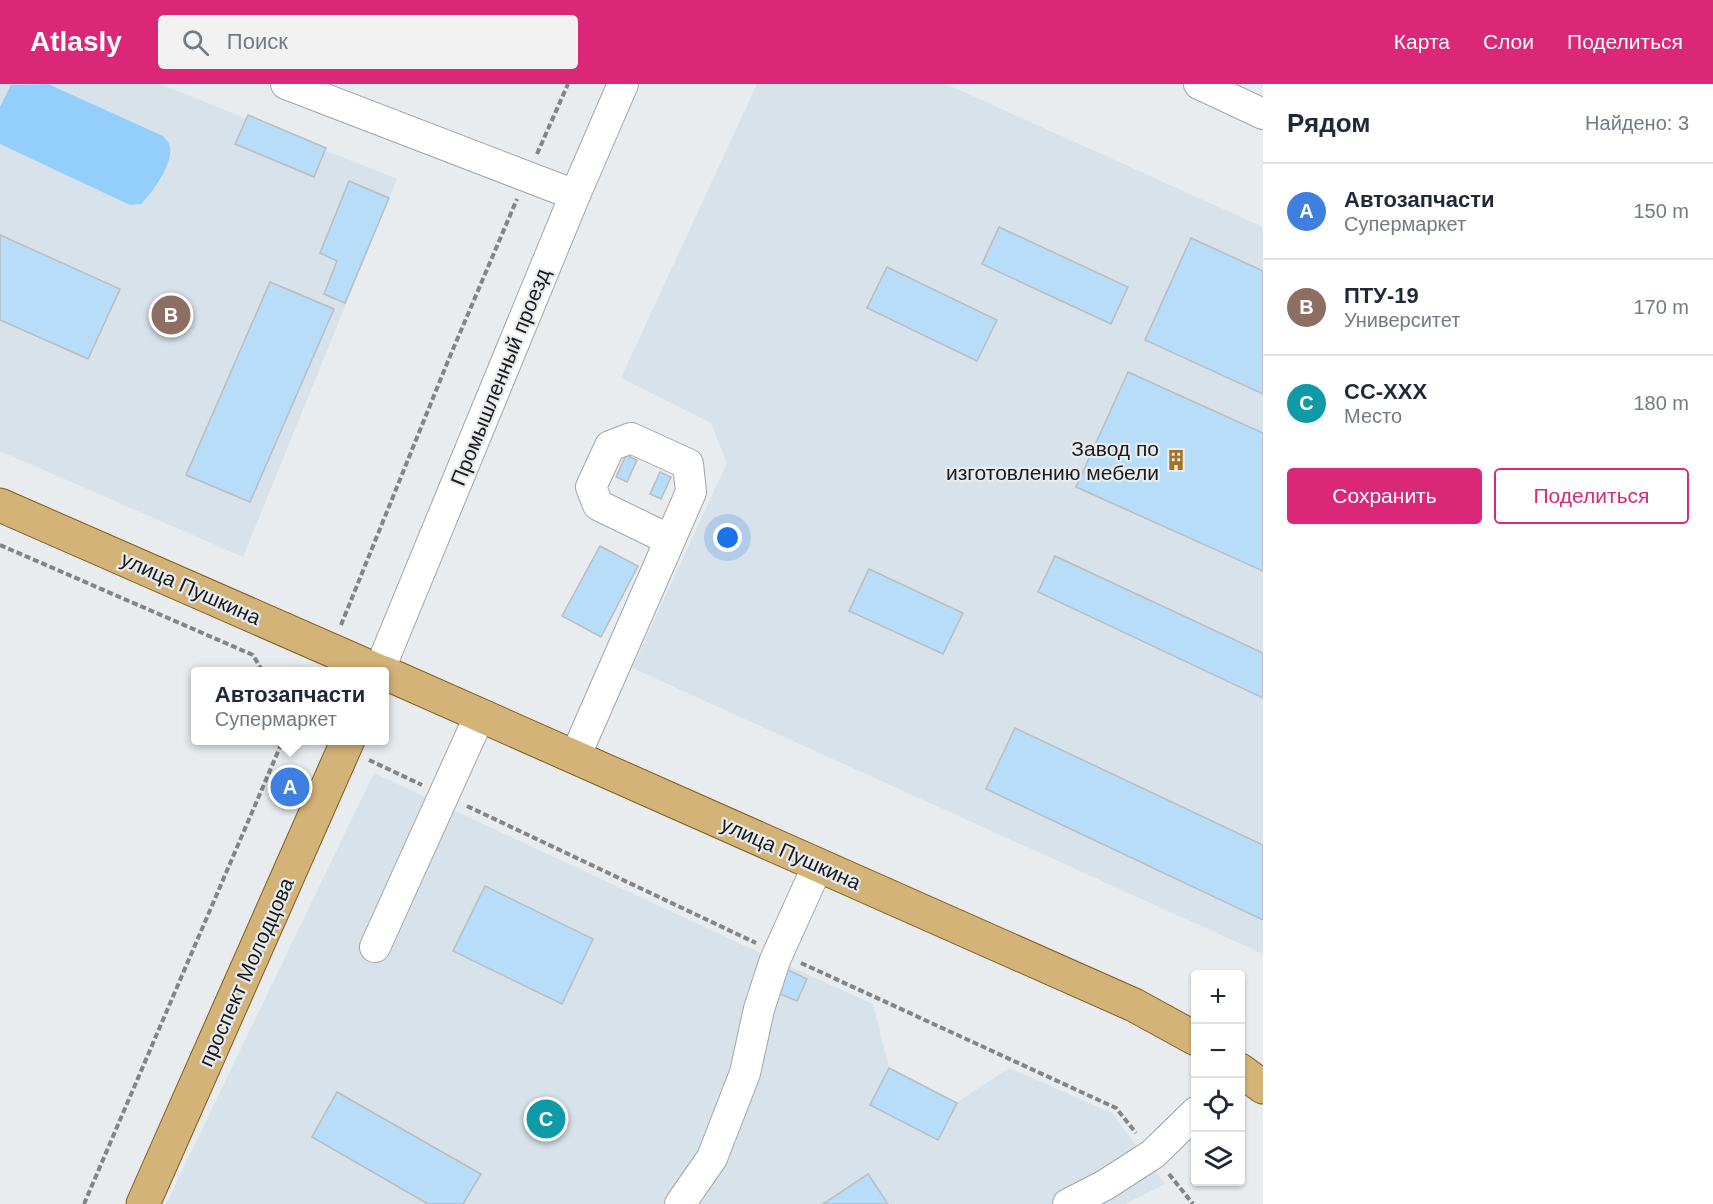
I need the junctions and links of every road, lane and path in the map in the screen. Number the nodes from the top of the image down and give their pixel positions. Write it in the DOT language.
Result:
graph roads {
  1 [pos="286,84"];
  2 [pos="568,84"];
  3 [pos="623,84"];
  4 [pos="1199,84"];
  5 [pos="1263,114"];
  6 [pos="527,176"];
  7 [pos="575,195"];
  8 [pos="0,505"];
  9 [pos="670,540"];
  10 [pos="0,545"];
  11 [pos="331,650"];
  12 [pos="260,667"];
  13 [pos="370,667"];
  14 [pos="383,667"];
  15 [pos="389,675"];
  16 [pos="480,715"];
  17 [pos="281,745"];
  18 [pos="346,745"];
  19 [pos="574,757"];
  20 [pos="818,865"];
  21 [pos="375,947"];
  22 [pos="1191,1036"];
  23 [pos="1245,1074"];
  24 [pos="1263,1087"];
  25 [pos="1191,1117"];
  26 [pos="84,1204"];
  27 [pos="143,1204"];
  28 [pos="680,1204"];
  29 [pos="1068,1204"];
  1 -- 6 [label="street"];
  2 -- 6 [label="path"];
  3 -- 7 [label="street, Промышленный проезд"];
  4 -- 5 [label="street"];
  6 -- 7 [label="street"];
  6 -- 11 [label="path"];
  7 -- 14 [label="street, Промышленный проезд"];
  8 -- 11 [label="main road, улица Пушкина"];
  9 -- 19 [label="street"];
  10 -- 12 [label="path"];
  11 -- 13 [label="main road, улица Пушкина"];
  15 -- 16 [label="main road, улица Пушкина"];
  16 -- 19 [label="main road, улица Пушкина"];
  16 -- 21 [label="street"];
  17 -- 26 [label="path"];
  18 -- 27 [label="main road, проспект Молодцова"];
  19 -- 20 [label="main road, улица Пушкина"];
  20 -- 22 [label="main road, улица Пушкина"];
  20 -- 28 [label="street"];
  23 -- 24 [label="main road"];
  25 -- 29 [label="street"];
}
